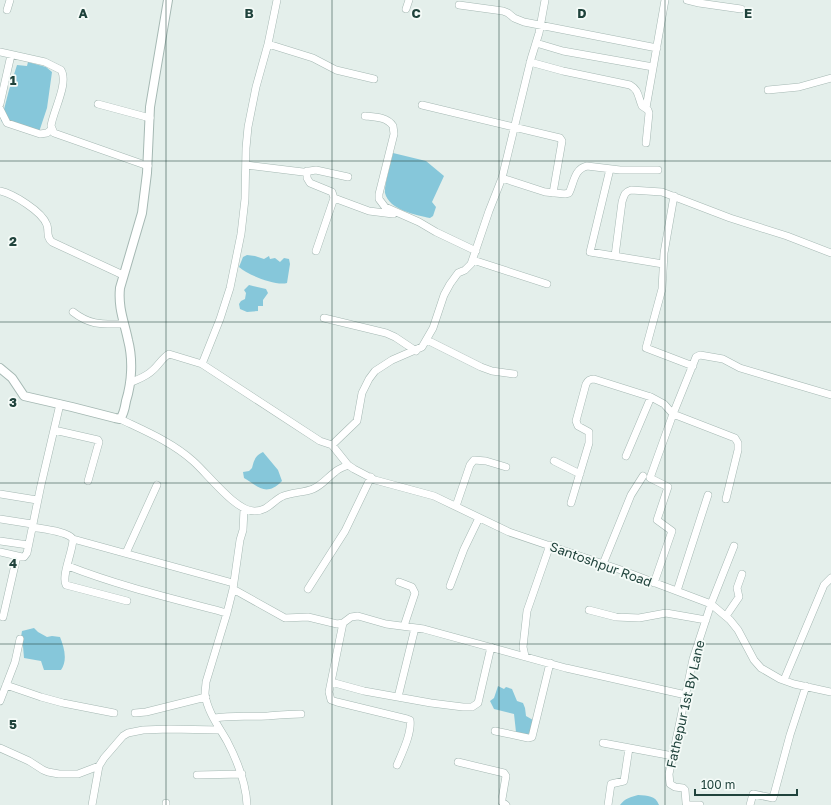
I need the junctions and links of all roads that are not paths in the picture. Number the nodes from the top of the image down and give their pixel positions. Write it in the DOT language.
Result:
graph roads {
  1 [pos="10,0"];
  2 [pos="168,0"];
  3 [pos="278,0"];
  4 [pos="409,0"];
  5 [pos="545,0"];
  6 [pos="666,0"];
  7 [pos="687,0"];
  8 [pos="459,5"];
  9 [pos="406,9"];
  10 [pos="741,9"];
  11 [pos="7,10"];
  12 [pos="541,24"];
  13 [pos="536,43"];
  14 [pos="268,44"];
  15 [pos="657,48"];
  16 [pos="0,52"];
  17 [pos="10,55"];
  18 [pos="530,62"];
  19 [pos="653,66"];
  20 [pos="831,78"];
  21 [pos="374,79"];
  22 [pos="768,90"];
  23 [pos="0,104"];
  24 [pos="98,104"];
  25 [pos="422,105"];
  26 [pos="646,108"];
  27 [pos="0,109"];
  28 [pos="365,116"];
  29 [pos="150,118"];
  30 [pos="515,128"];
  31 [pos="52,129"];
  32 [pos="646,143"];
  33 [pos="246,165"];
  34 [pos="148,166"];
  35 [pos="610,169"];
  36 [pos="658,170"];
  37 [pos="307,171"];
  38 [pos="348,177"];
  39 [pos="502,178"];
  40 [pos="0,191"];
  41 [pos="554,193"];
  42 [pos="674,196"];
  43 [pos="334,198"];
  44 [pos="401,215"];
  45 [pos="316,251"];
  46 [pos="476,251"];
  47 [pos="831,253"];
  48 [pos="615,256"];
  49 [pos="473,260"];
  50 [pos="663,264"];
  51 [pos="123,275"];
  52 [pos="547,284"];
  53 [pos="74,312"];
  54 [pos="324,318"];
  55 [pos="124,324"];
  56 [pos="427,340"];
  57 [pos="416,351"];
  58 [pos="202,364"];
  59 [pos="693,366"];
  60 [pos="0,368"];
  61 [pos="514,374"];
  62 [pos="130,383"];
  63 [pos="831,395"];
  64 [pos="651,397"];
  65 [pos="60,404"];
  66 [pos="673,414"];
  67 [pos="120,418"];
  68 [pos="54,430"];
  69 [pos="332,445"];
  70 [pos="626,456"];
  71 [pos="554,461"];
  72 [pos="348,464"];
  73 [pos="506,467"];
  74 [pos="580,474"];
  75 [pos="643,476"];
  76 [pos="370,477"];
  77 [pos="88,481"];
  78 [pos="157,485"];
  79 [pos="0,494"];
  80 [pos="708,495"];
  81 [pos="726,499"];
  82 [pos="37,500"];
  83 [pos="571,503"];
  84 [pos="456,506"];
  85 [pos="244,509"];
  86 [pos="0,518"];
  87 [pos="479,518"];
  88 [pos="32,525"];
  89 [pos="73,539"];
  90 [pos="0,541"];
  91 [pos="28,545"];
  92 [pos="550,546"];
  93 [pos="734,546"];
  94 [pos="0,552"];
  95 [pos="126,553"];
  96 [pos="17,556"];
  97 [pos="603,564"];
  98 [pos="68,566"];
  99 [pos="742,574"];
  100 [pos="831,578"];
  101 [pos="399,582"];
  102 [pos="654,583"];
  103 [pos="233,586"];
  104 [pos="450,586"];
  105 [pos="308,589"];
  106 [pos="677,591"];
  107 [pos="0,593"];
  108 [pos="8,595"];
  109 [pos="127,601"];
  110 [pos="711,604"];
  111 [pos="590,610"];
  112 [pos="227,612"];
  113 [pos="726,616"];
  114 [pos="3,617"];
  115 [pos="706,620"];
  116 [pos="343,623"];
  117 [pos="404,626"];
  118 [pos="415,628"];
  119 [pos="20,639"];
  120 [pos="491,647"];
  121 [pos="525,656"];
  122 [pos="550,663"];
  123 [pos="784,680"];
  124 [pos="331,682"];
  125 [pos="6,685"];
  126 [pos="806,686"];
  127 [pos="831,692"];
  128 [pos="686,695"];
  129 [pos="206,697"];
  130 [pos="398,698"];
  131 [pos="0,701"];
  132 [pos="114,713"];
  133 [pos="135,713"];
  134 [pos="301,714"];
  135 [pos="214,718"];
  136 [pos="220,730"];
  137 [pos="495,731"];
  138 [pos="602,743"];
  139 [pos="0,748"];
  140 [pos="629,748"];
  141 [pos="672,756"];
  142 [pos="458,762"];
  143 [pos="397,765"];
  144 [pos="99,766"];
  145 [pos="242,774"];
  146 [pos="197,775"];
  147 [pos="92,805"];
  148 [pos="247,805"];
  149 [pos="506,805"];
  150 [pos="608,805"];
  151 [pos="700,805"];
  152 [pos="750,805"];
  1 -- 11 [label="street"];
  2 -- 29 [label="street"];
  3 -- 14 [label="street"];
  4 -- 9 [label="street"];
  5 -- 12 [label="street"];
  6 -- 15 [label="street"];
  7 -- 10 [label="street"];
  8 -- 12 [label="street"];
  12 -- 13 [label="street"];
  12 -- 15 [label="street"];
  13 -- 18 [label="street"];
  13 -- 19 [label="street"];
  14 -- 21 [label="street"];
  14 -- 33 [label="street"];
  15 -- 19 [label="street"];
  16 -- 17 [label="street"];
  17 -- 23 [label="street"];
  17 -- 31 [label="street"];
  18 -- 26 [label="street"];
  18 -- 30 [label="street"];
  19 -- 26 [label="street"];
  20 -- 22 [label="street"];
  24 -- 29 [label="street"];
  25 -- 30 [label="street"];
  26 -- 32 [label="street"];
  27 -- 31 [label="street"];
  28 -- 44 [label="street"];
  29 -- 34 [label="street"];
  30 -- 39 [label="street"];
  30 -- 41 [label="street"];
  31 -- 34 [label="street"];
  33 -- 37 [label="street"];
  33 -- 58 [label="street"];
  34 -- 51 [label="street"];
  35 -- 36 [label="street"];
  35 -- 41 [label="street"];
  35 -- 48 [label="street"];
  37 -- 38 [label="street"];
  37 -- 43 [label="street"];
  39 -- 41 [label="street"];
  39 -- 46 [label="street"];
  40 -- 51 [label="street"];
  42 -- 47 [label="street"];
  42 -- 48 [label="street"];
  42 -- 50 [label="street"];
  43 -- 44 [label="street"];
  43 -- 45 [label="street"];
  44 -- 46 [label="street"];
  46 -- 49 [label="street"];
  48 -- 50 [label="street"];
  49 -- 52 [label="street"];
  49 -- 56 [label="street"];
  50 -- 59 [label="street"];
  51 -- 55 [label="street"];
  53 -- 55 [label="street"];
  54 -- 57 [label="street"];
  55 -- 62 [label="street"];
  56 -- 57 [label="street"];
  56 -- 61 [label="street"];
  57 -- 69 [label="street"];
  58 -- 62 [label="street"];
  58 -- 69 [label="street"];
  59 -- 63 [label="street"];
  59 -- 66 [label="street"];
  60 -- 65 [label="street"];
  62 -- 67 [label="street"];
  64 -- 66 [label="street"];
  64 -- 70 [label="street"];
  64 -- 74 [label="street"];
  65 -- 67 [label="street"];
  65 -- 68 [label="street"];
  66 -- 81 [label="street"];
  66 -- 102 [label="street"];
  67 -- 85 [label="street"];
  68 -- 77 [label="street"];
  68 -- 82 [label="street"];
  69 -- 72 [label="street, Santoshpur Road"];
  71 -- 74 [label="street"];
  72 -- 76 [label="street, Santoshpur Road"];
  72 -- 85 [label="street"];
  73 -- 84 [label="street"];
  74 -- 83 [label="street"];
  75 -- 97 [label="street"];
  76 -- 84 [label="street, Santoshpur Road"];
  76 -- 105 [label="street"];
  78 -- 95 [label="street"];
  79 -- 82 [label="street"];
  80 -- 106 [label="street"];
  82 -- 88 [label="street"];
  84 -- 87 [label="street, Santoshpur Road"];
  85 -- 103 [label="street"];
  86 -- 88 [label="street"];
  87 -- 92 [label="street, Santoshpur Road"];
  87 -- 104 [label="street"];
  88 -- 89 [label="street"];
  88 -- 91 [label="street"];
  89 -- 95 [label="street"];
  89 -- 98 [label="street"];
  90 -- 91 [label="street"];
  91 -- 96 [label="street"];
  92 -- 97 [label="street, Santoshpur Road"];
  92 -- 121 [label="street"];
  93 -- 110 [label="street, Fathepur 1st By Lane"];
  94 -- 96 [label="street"];
  95 -- 103 [label="street"];
  96 -- 108 [label="street"];
  97 -- 102 [label="street, Santoshpur Road"];
  98 -- 109 [label="street"];
  98 -- 112 [label="street"];
  99 -- 113 [label="street"];
  100 -- 123 [label="street"];
  101 -- 117 [label="street"];
  102 -- 106 [label="street, Santoshpur Road"];
  103 -- 112 [label="street"];
  103 -- 116 [label="street"];
  106 -- 110 [label="street, Santoshpur Road"];
  107 -- 108 [label="street"];
  108 -- 114 [label="street"];
  110 -- 113 [label="street, Santoshpur Road"];
  110 -- 115 [label="street, Fathepur 1st By Lane"];
  111 -- 115 [label="street"];
  112 -- 129 [label="street"];
  113 -- 123 [label="street, Santoshpur Road"];
  115 -- 128 [label="street, Fathepur 1st By Lane"];
  116 -- 117 [label="street"];
  116 -- 124 [label="street"];
  117 -- 118 [label="street"];
  118 -- 120 [label="street"];
  118 -- 130 [label="street"];
  119 -- 125 [label="street"];
  120 -- 121 [label="street"];
  120 -- 130 [label="street"];
  121 -- 122 [label="street"];
  122 -- 128 [label="street"];
  122 -- 137 [label="street"];
  123 -- 126 [label="street, Santoshpur Road"];
  124 -- 130 [label="street"];
  124 -- 143 [label="street"];
  125 -- 131 [label="street"];
  125 -- 132 [label="street"];
  126 -- 127 [label="street, Santoshpur Road"];
  126 -- 152 [label="street"];
  128 -- 141 [label="street, Fathepur 1st By Lane"];
  129 -- 133 [label="street"];
  129 -- 135 [label="street"];
  134 -- 135 [label="street"];
  135 -- 136 [label="street"];
  136 -- 144 [label="street"];
  136 -- 145 [label="street"];
  138 -- 140 [label="street"];
  139 -- 144 [label="street"];
  140 -- 141 [label="street"];
  140 -- 150 [label="street"];
  141 -- 151 [label="street, Fathepur 1st By Lane"];
  142 -- 149 [label="street"];
  144 -- 147 [label="street"];
  145 -- 146 [label="street"];
  145 -- 148 [label="street"];
}
